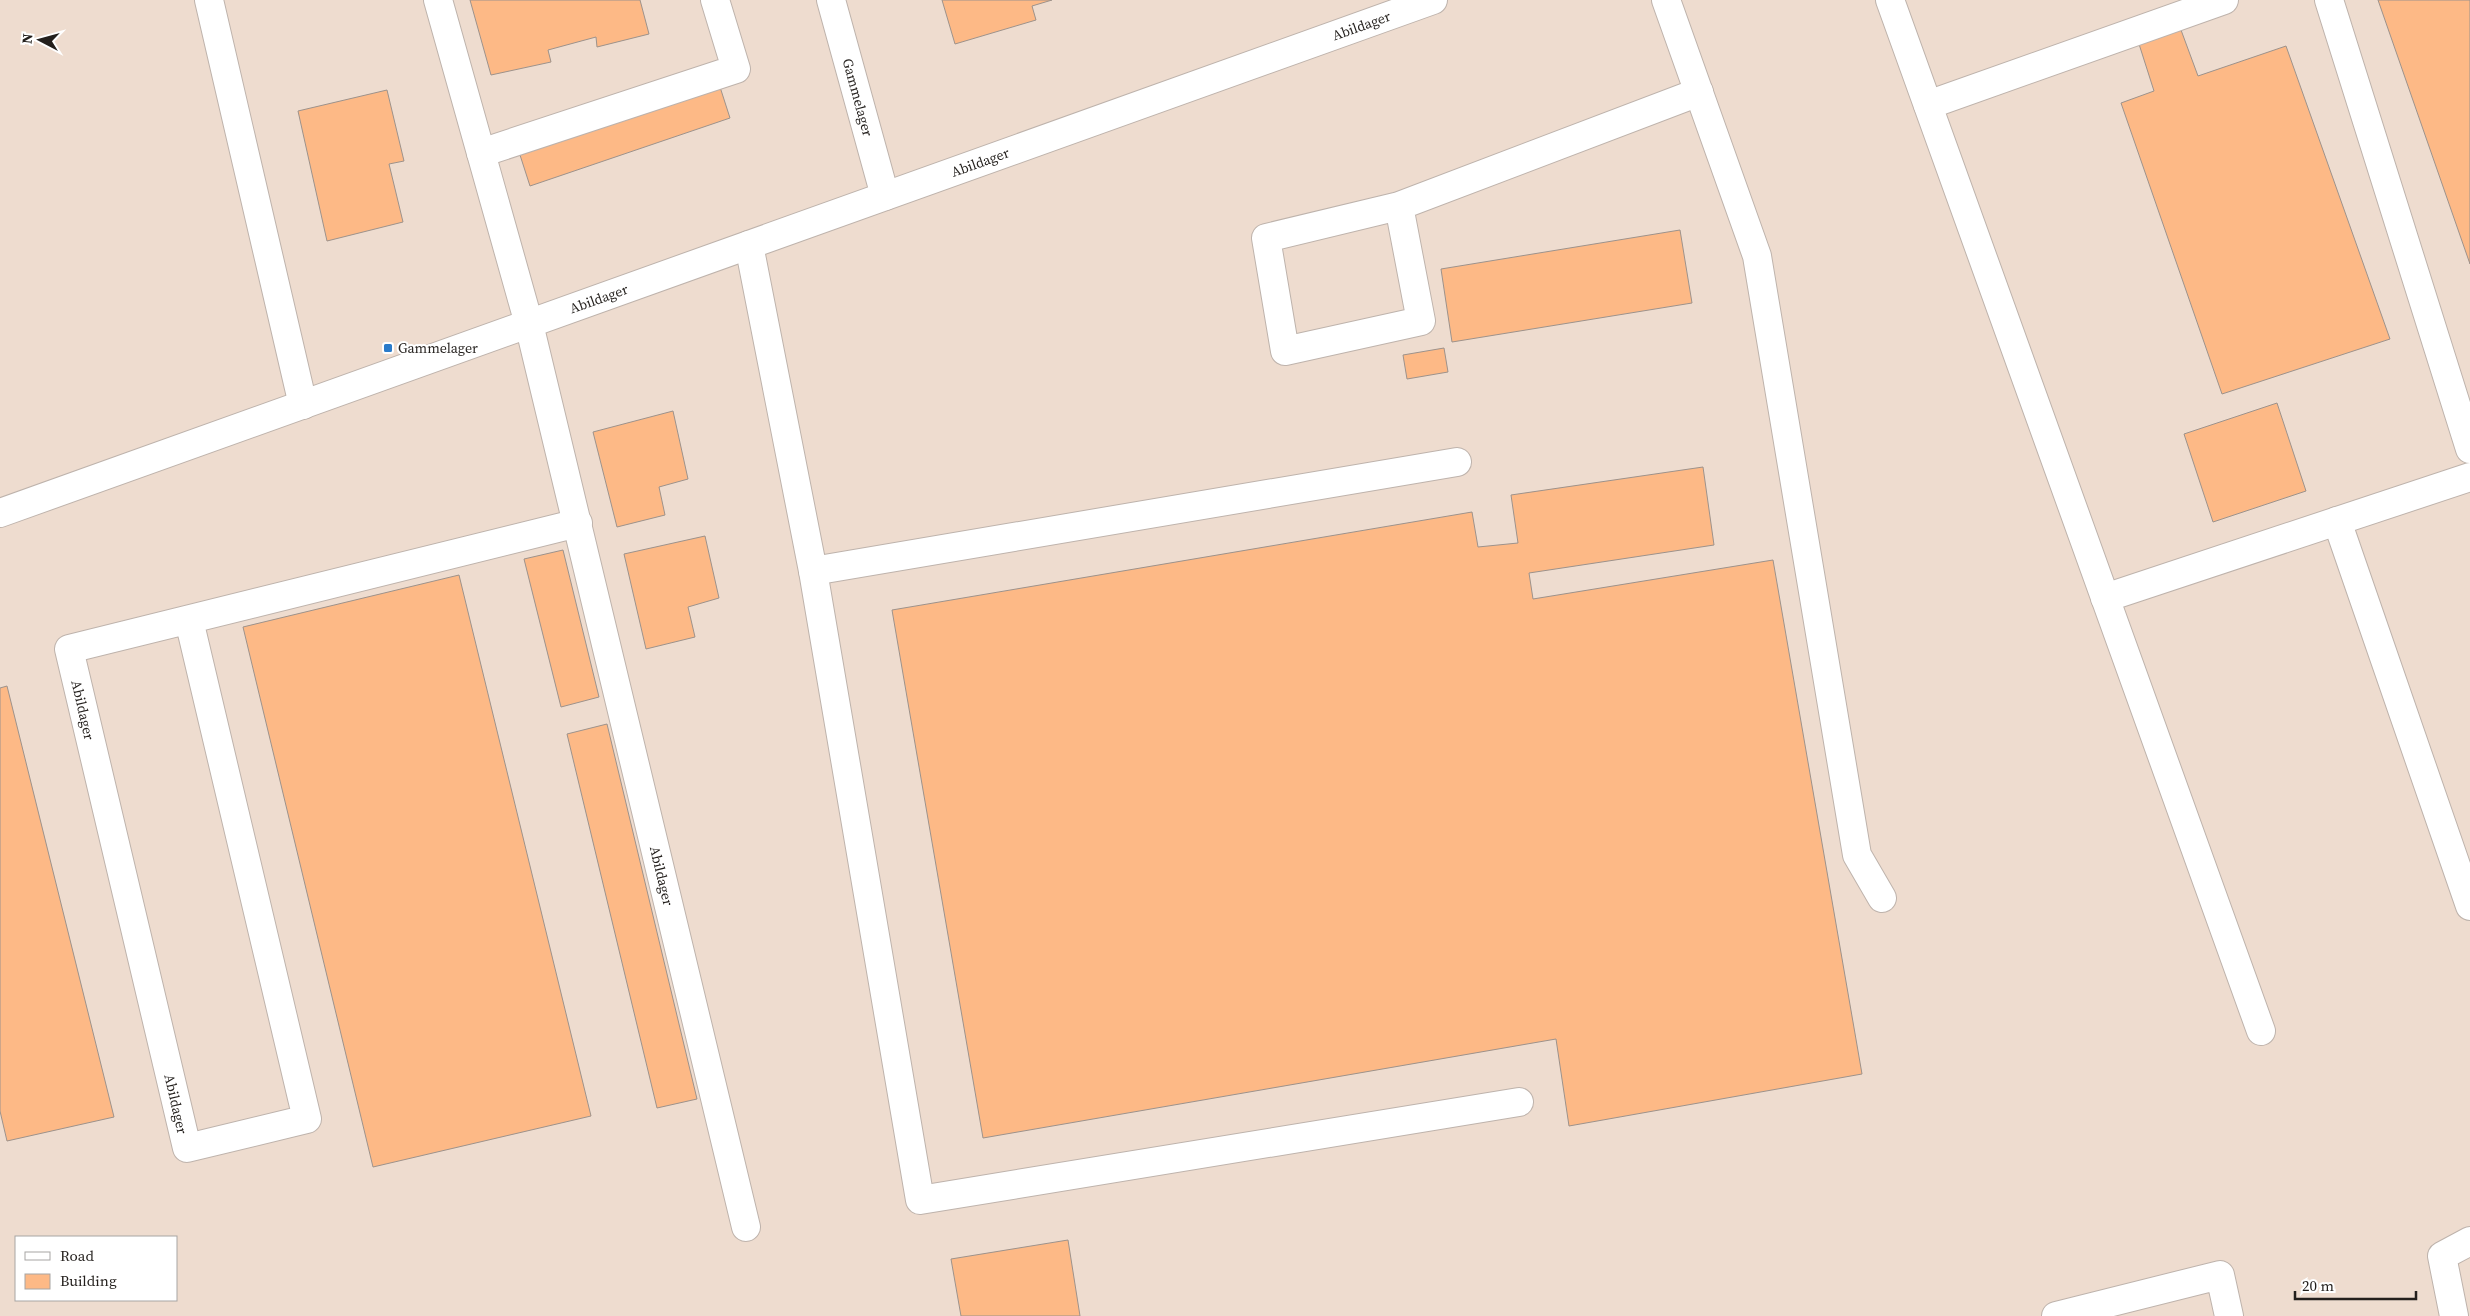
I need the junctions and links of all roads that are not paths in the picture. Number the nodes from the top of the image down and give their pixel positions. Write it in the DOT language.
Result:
graph roads {
  1 [pos="209,0"];
  2 [pos="438,0"];
  3 [pos="715,0"];
  4 [pos="831,0"];
  5 [pos="1433,0"];
  6 [pos="1666,0"];
  7 [pos="1890,0"];
  8 [pos="2224,0"];
  9 [pos="2329,0"];
  10 [pos="1377,10"];
  11 [pos="1699,92"];
  12 [pos="1928,105"];
  13 [pos="481,153"];
  14 [pos="885,196"];
  15 [pos="1399,206"];
  16 [pos="749,245"];
  17 [pos="529,324"];
  18 [pos="303,405"];
  19 [pos="2470,449"];
  20 [pos="1457,462"];
  21 [pos="2470,477"];
  22 [pos="0,513"];
  23 [pos="2337,521"];
  24 [pos="578,523"];
  25 [pos="813,571"];
  26 [pos="2105,598"];
  27 [pos="189,620"];
  28 [pos="1882,898"];
  29 [pos="2470,906"];
  30 [pos="2261,1031"];
  31 [pos="1519,1102"];
  32 [pos="746,1227"];
  33 [pos="2470,1241"];
  34 [pos="2056,1316"];
  35 [pos="2229,1316"];
  36 [pos="2454,1316"];
  1 -- 18 [label="street"];
  2 -- 13 [label="street"];
  3 -- 13 [label="street"];
  4 -- 14 [label="street, Gammelager"];
  5 -- 10 [label="street, Abildager"];
  6 -- 11 [label="street"];
  7 -- 12 [label="street"];
  8 -- 12 [label="street"];
  9 -- 19 [label="street"];
  10 -- 14 [label="street, Abildager"];
  11 -- 15 [label="street"];
  11 -- 28 [label="street"];
  12 -- 26 [label="street"];
  13 -- 17 [label="street"];
  14 -- 16 [label="street, Abildager"];
  15 -- 15 [label="street"];
  16 -- 17 [label="street, Abildager"];
  16 -- 25 [label="street"];
  17 -- 18 [label="street, Abildager"];
  17 -- 24 [label="street, Abildager"];
  18 -- 22 [label="street, Abildager"];
  20 -- 25 [label="street"];
  21 -- 23 [label="street"];
  23 -- 26 [label="street"];
  23 -- 29 [label="street"];
  24 -- 27 [label="street, Abildager"];
  24 -- 32 [label="street, Abildager"];
  25 -- 31 [label="street"];
  26 -- 30 [label="street"];
  27 -- 27 [label="street, Abildager"];
  33 -- 36 [label="street"];
  34 -- 35 [label="street"];
}
